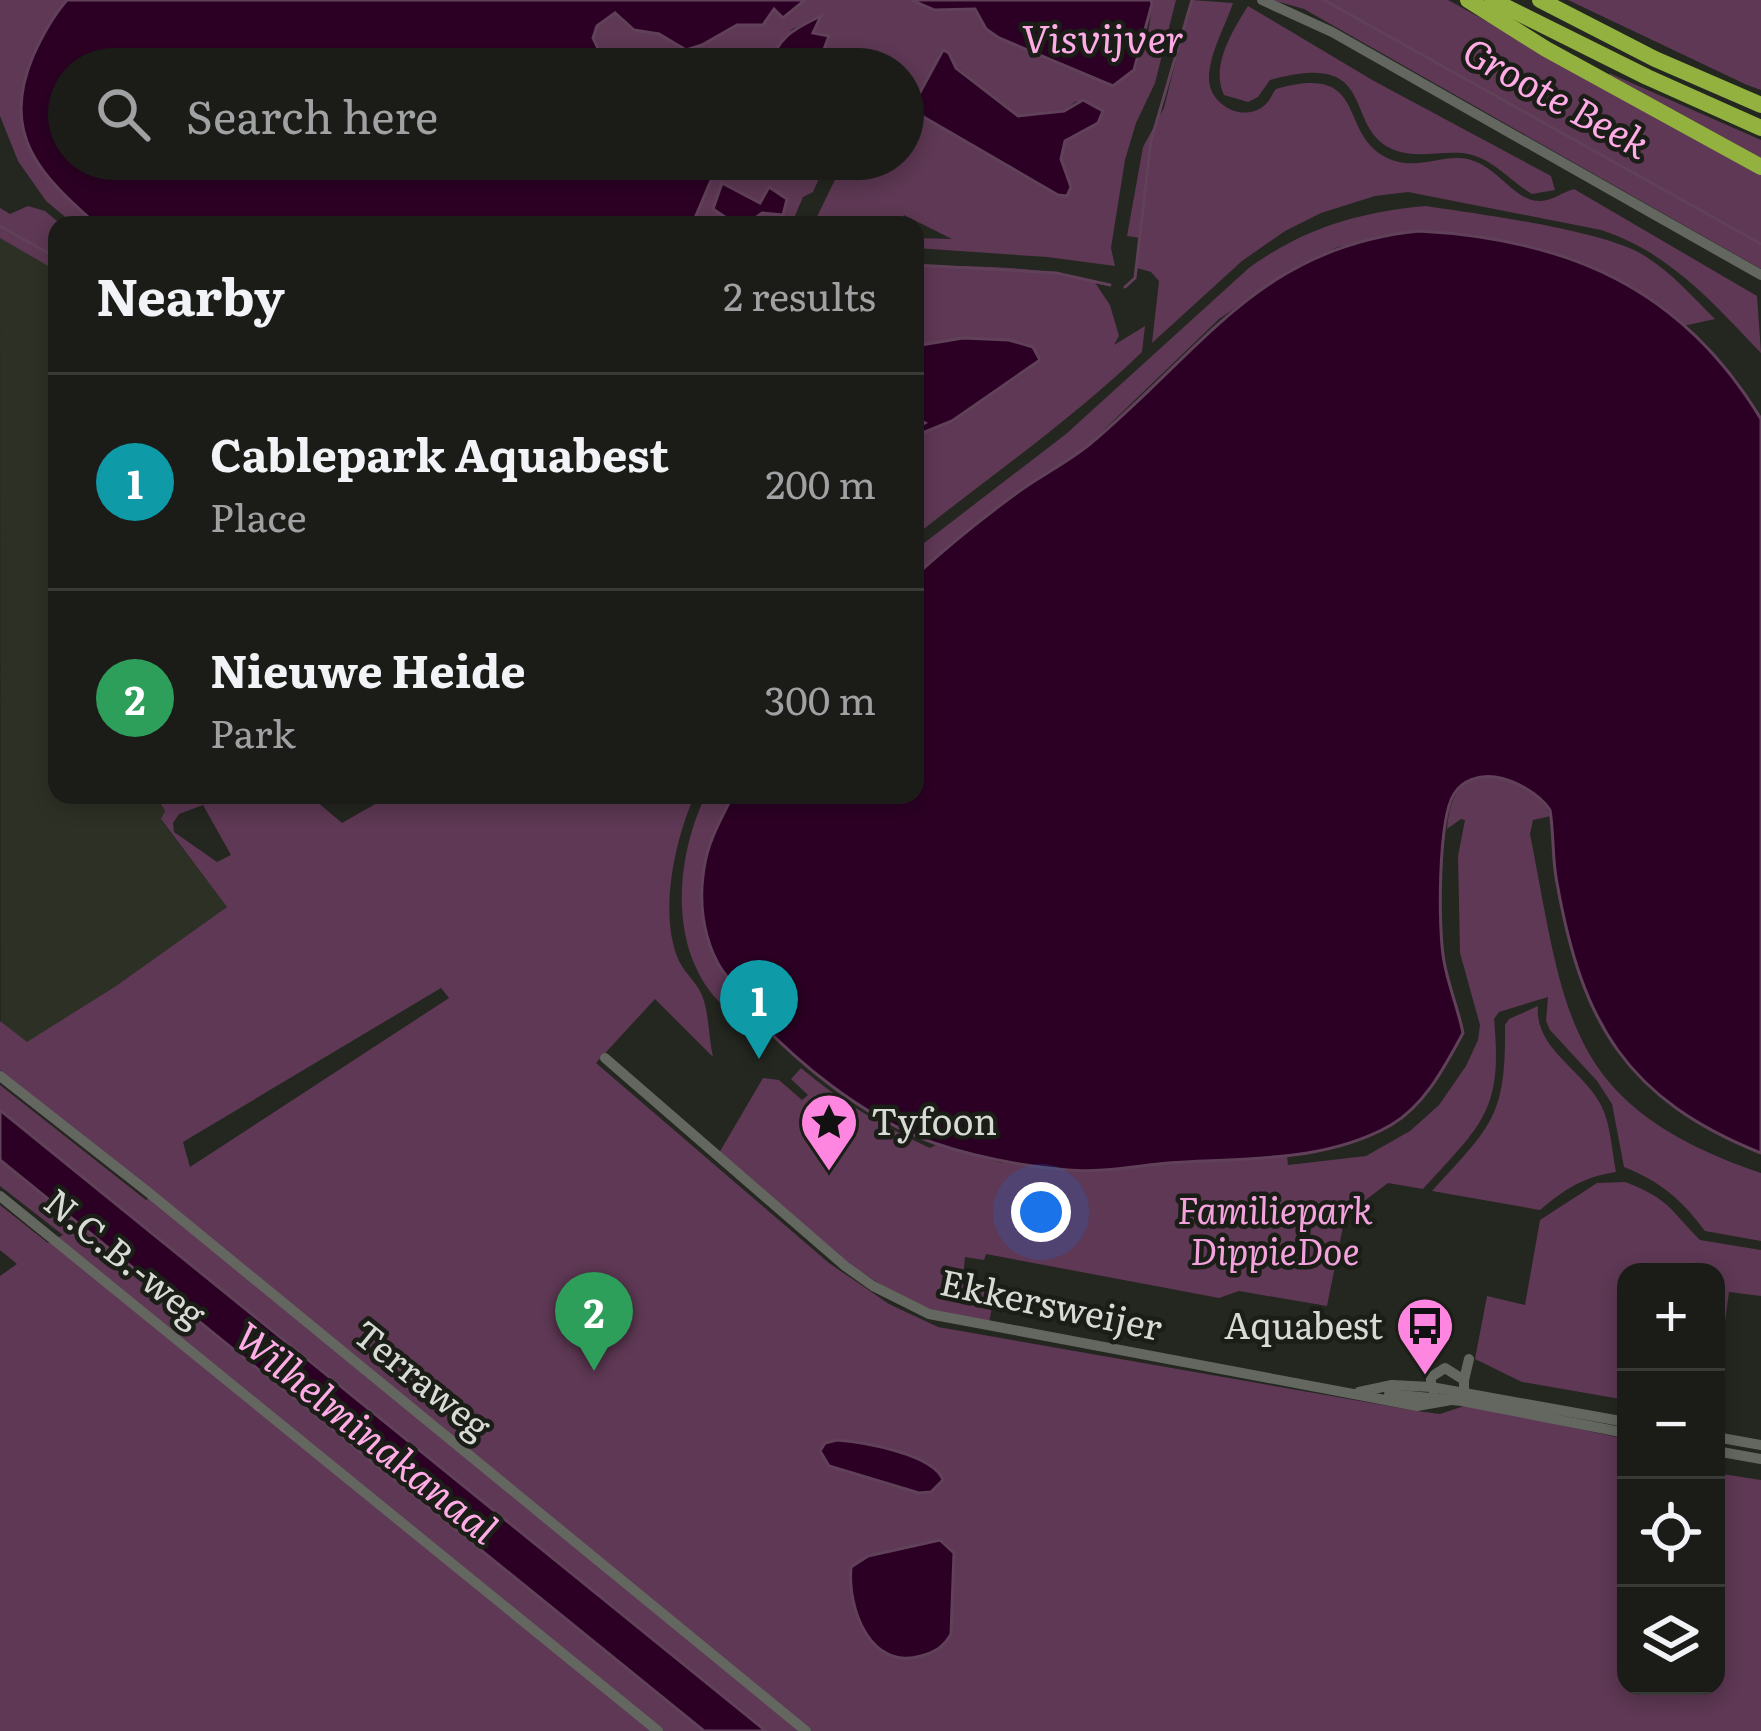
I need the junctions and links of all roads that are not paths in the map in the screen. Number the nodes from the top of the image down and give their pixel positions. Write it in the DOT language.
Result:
graph roads {
  1 [pos="1262,0"];
  2 [pos="1468,0"];
  3 [pos="1492,0"];
  4 [pos="1540,0"];
  5 [pos="1761,105"];
  6 [pos="1761,128"];
  7 [pos="1761,167"];
  8 [pos="1761,275"];
  9 [pos="605,1058"];
  10 [pos="0,1076"];
  11 [pos="0,1196"];
  12 [pos="1469,1359"];
  13 [pos="1431,1387"];
  14 [pos="1464,1387"];
  15 [pos="1356,1394"];
  16 [pos="1445,1399"];
  17 [pos="1617,1421"];
  18 [pos="1617,1430"];
  19 [pos="1725,1439"];
  20 [pos="1761,1445"];
  21 [pos="1725,1453"];
  22 [pos="1761,1459"];
  23 [pos="658,1731"];
  24 [pos="806,1731"];
  1 -- 8 [label="street"];
  2 -- 7 [label="highway"];
  3 -- 6 [label="highway"];
  4 -- 5 [label="highway"];
  9 -- 15 [label="street, Ekkersweijer"];
  10 -- 24 [label="street, Terraweg"];
  11 -- 23 [label="street, N.C.B.-weg"];
  12 -- 14 [label="street"];
  13 -- 14 [label="street, Ekkersweijer"];
  13 -- 14 [label="street, Ekkersweijer"];
  13 -- 15 [label="street, Ekkersweijer"];
  13 -- 16 [label="street"];
  14 -- 17 [label="street, Ekkersweijer"];
  15 -- 16 [label="street, Ekkersweijer"];
  16 -- 18 [label="street, Ekkersweijer"];
  19 -- 20 [label="street"];
  21 -- 22 [label="street"];
}
